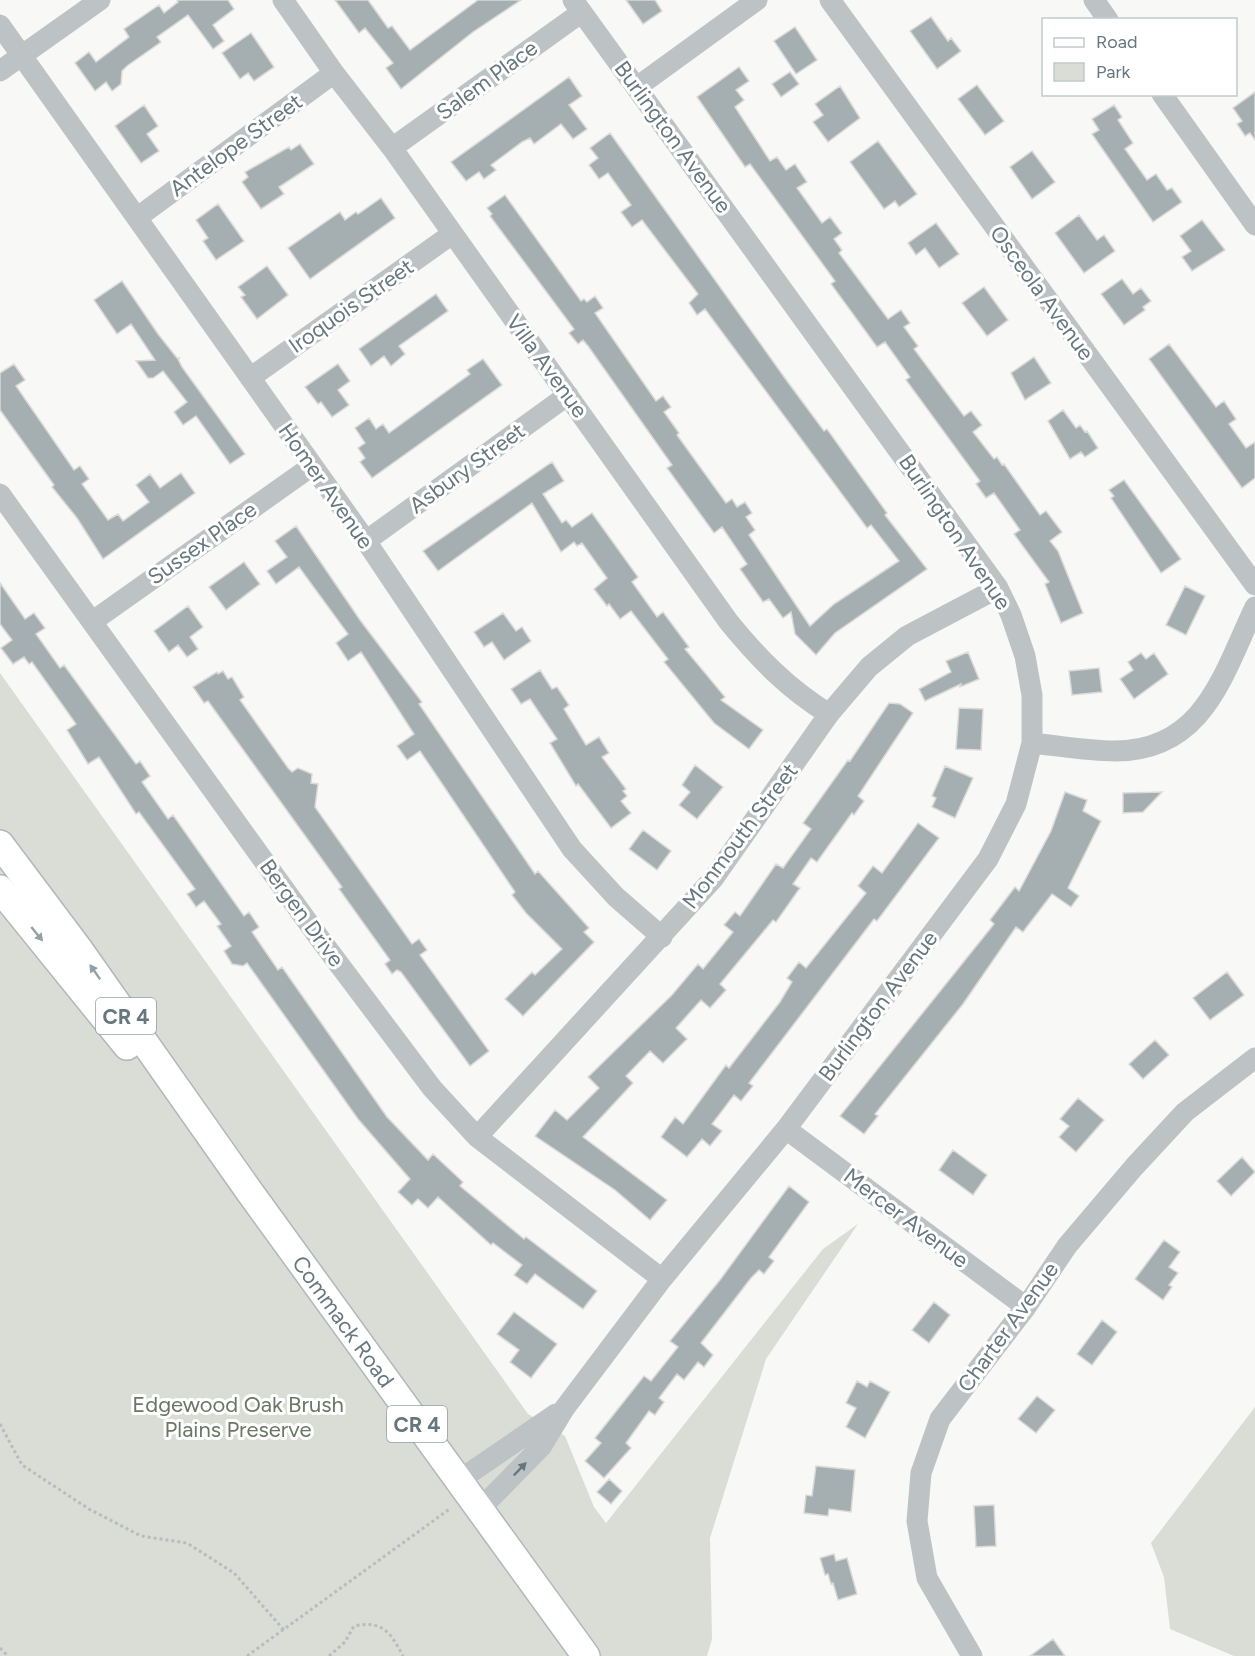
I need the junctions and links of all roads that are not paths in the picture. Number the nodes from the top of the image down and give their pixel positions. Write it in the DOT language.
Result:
graph roads {
  1 [pos="100,0"];
  2 [pos="283,0"];
  3 [pos="757,0"];
  4 [pos="830,0"];
  5 [pos="1094,0"];
  6 [pos="578,6"];
  7 [pos="1107,18"];
  8 [pos="0,25"];
  9 [pos="22,55"];
  10 [pos="0,71"];
  11 [pos="334,74"];
  12 [pos="637,87"];
  13 [pos="1163,96"];
  14 [pos="392,148"];
  15 [pos="138,217"];
  16 [pos="1255,225"];
  17 [pos="452,234"];
  18 [pos="250,378"];
  19 [pos="568,395"];
  20 [pos="312,466"];
  21 [pos="0,494"];
  22 [pos="366,541"];
  23 [pos="1255,585"];
  24 [pos="998,588"];
  25 [pos="1255,607"];
  26 [pos="93,621"];
  27 [pos="829,714"];
  28 [pos="1032,743"];
  29 [pos="0,844"];
  30 [pos="0,889"];
  31 [pos="662,937"];
  32 [pos="1255,1058"];
  33 [pos="786,1129"];
  34 [pos="477,1137"];
  35 [pos="249,1191"];
  36 [pos="662,1279"];
  37 [pos="1026,1307"];
  38 [pos="564,1409"];
  39 [pos="451,1490"];
  40 [pos="479,1510"];
  41 [pos="585,1656"];
  42 [pos="972,1656"];
  1 -- 9 [label="street"];
  2 -- 11 [label="street, Villa Avenue"];
  3 -- 12 [label="street"];
  4 -- 23 [label="street, Osceola Avenue"];
  5 -- 7 [label="street"];
  6 -- 12 [label="street, Burlington Avenue"];
  6 -- 14 [label="street, Salem Place"];
  8 -- 9 [label="street, Homer Avenue"];
  9 -- 10 [label="street"];
  9 -- 15 [label="street, Homer Avenue"];
  11 -- 14 [label="street, Villa Avenue"];
  11 -- 15 [label="street, Antelope Street"];
  12 -- 24 [label="street, Burlington Avenue"];
  13 -- 16 [label="street"];
  14 -- 17 [label="street, Villa Avenue"];
  15 -- 18 [label="street, Homer Avenue"];
  17 -- 18 [label="street, Iroquois Street"];
  17 -- 19 [label="street, Villa Avenue"];
  18 -- 20 [label="street, Homer Avenue"];
  19 -- 22 [label="street, Asbury Street"];
  19 -- 27 [label="street, Villa Avenue"];
  20 -- 22 [label="street, Homer Avenue"];
  20 -- 26 [label="street, Sussex Place"];
  21 -- 26 [label="street, Bergen Drive"];
  22 -- 31 [label="street, Homer Avenue"];
  24 -- 27 [label="street, Monmouth Street"];
  24 -- 28 [label="street, Burlington Avenue"];
  25 -- 28 [label="street"];
  26 -- 34 [label="street, Bergen Drive"];
  27 -- 31 [label="street, Monmouth Street"];
  28 -- 33 [label="street, Burlington Avenue"];
  35 -- 29 [label="main road, Commack Road / CR 4, one-way"];
  30 -- 35 [label="main road, Commack Road / CR 4, one-way"];
  31 -- 34 [label="street, Monmouth Street"];
  32 -- 37 [label="street, Charter Avenue"];
  33 -- 36 [label="street, Burlington Avenue"];
  33 -- 37 [label="street, Mercer Avenue"];
  34 -- 36 [label="street, Bergen Drive"];
  35 -- 39 [label="main road, Commack Road / CR 4"];
  36 -- 38 [label="street, Burlington Avenue"];
  37 -- 42 [label="street, Charter Avenue"];
  38 -- 39 [label="street, Burlington Avenue"];
  40 -- 38 [label="street, Burlington Avenue, one-way"];
  39 -- 40 [label="main road, Commack Road / CR 4"];
  40 -- 41 [label="main road, Commack Road / CR 4"];
}
